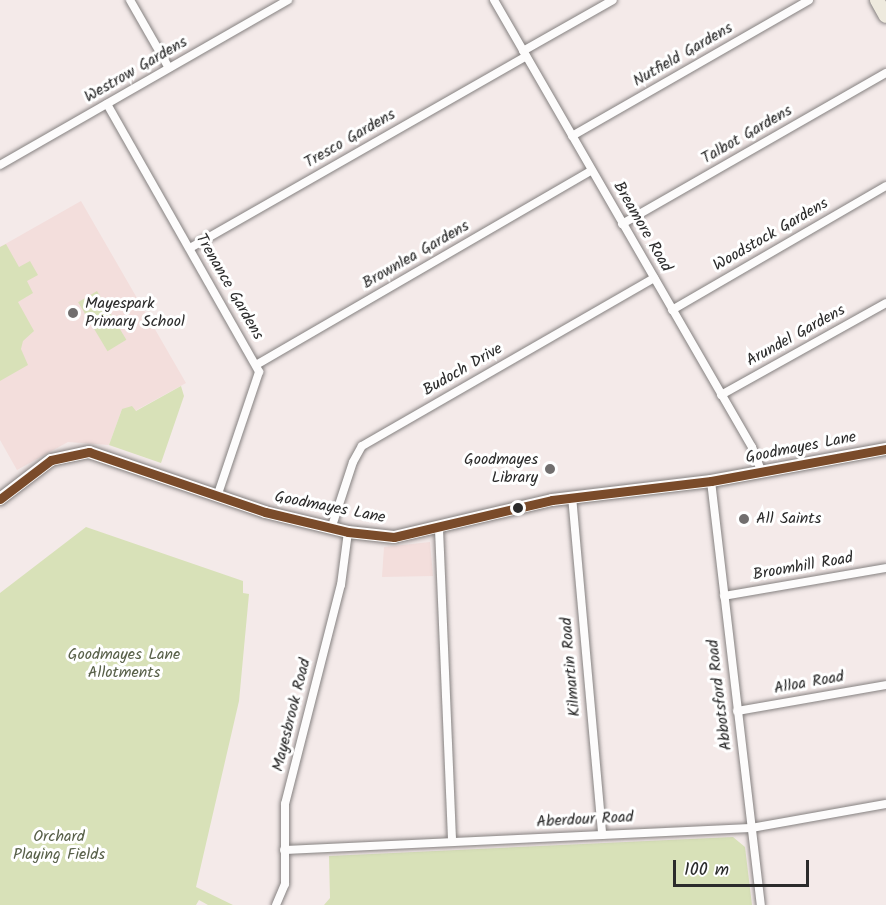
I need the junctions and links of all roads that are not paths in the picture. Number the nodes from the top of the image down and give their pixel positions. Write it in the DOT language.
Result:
graph roads {
  1 [pos="130,0"];
  2 [pos="288,0"];
  3 [pos="494,0"];
  4 [pos="613,0"];
  5 [pos="809,0"];
  6 [pos="877,0"];
  7 [pos="886,16"];
  8 [pos="525,54"];
  9 [pos="169,68"];
  10 [pos="886,73"];
  11 [pos="107,104"];
  12 [pos="572,136"];
  13 [pos="0,165"];
  14 [pos="592,170"];
  15 [pos="886,186"];
  16 [pos="622,224"];
  17 [pos="190,248"];
  18 [pos="654,278"];
  19 [pos="886,303"];
  20 [pos="672,310"];
  21 [pos="256,364"];
  22 [pos="721,395"];
  23 [pos="886,449"];
  24 [pos="761,471"];
  25 [pos="711,481"];
  26 [pos="218,495"];
  27 [pos="572,496"];
  28 [pos="0,499"];
  29 [pos="332,526"];
  30 [pos="439,529"];
  31 [pos="348,532"];
  32 [pos="886,568"];
  33 [pos="724,596"];
  34 [pos="886,685"];
  35 [pos="737,711"];
  36 [pos="886,804"];
  37 [pos="751,828"];
  38 [pos="602,835"];
  39 [pos="452,842"];
  40 [pos="284,850"];
  41 [pos="276,905"];
  42 [pos="761,905"];
  1 -- 9 [label="street"];
  2 -- 9 [label="street, Westrow Gardens"];
  3 -- 8 [label="street, Breamore Road"];
  4 -- 8 [label="street, Tresco Gardens"];
  5 -- 12 [label="street, Nutfield Gardens"];
  6 -- 7 [label="main road"];
  8 -- 12 [label="street, Breamore Road"];
  8 -- 17 [label="street, Tresco Gardens"];
  9 -- 11 [label="street, Westrow Gardens"];
  10 -- 16 [label="street, Talbot Gardens"];
  11 -- 13 [label="street, Westrow Gardens"];
  11 -- 17 [label="street, Trenance Gardens"];
  12 -- 14 [label="street, Breamore Road"];
  14 -- 16 [label="street, Breamore Road"];
  14 -- 21 [label="street, Brownlea Gardens"];
  15 -- 20 [label="street, Woodstock Gardens"];
  16 -- 18 [label="street, Breamore Road"];
  17 -- 21 [label="street, Trenance Gardens"];
  18 -- 20 [label="street, Breamore Road"];
  18 -- 29 [label="street, Budoch Drive"];
  19 -- 22 [label="street, Arundel Gardens"];
  20 -- 22 [label="street, Breamore Road"];
  21 -- 26 [label="street, Trenance Gardens"];
  22 -- 24 [label="street, Breamore Road"];
  23 -- 24 [label="main road, Goodmayes Lane"];
  24 -- 25 [label="main road, Goodmayes Lane"];
  25 -- 27 [label="main road, Goodmayes Lane"];
  25 -- 33 [label="street, Abbotsford Road"];
  26 -- 28 [label="main road, Goodmayes Lane"];
  26 -- 29 [label="main road, Goodmayes Lane"];
  27 -- 30 [label="main road, Goodmayes Lane"];
  27 -- 38 [label="street, Kilmartin Road"];
  29 -- 31 [label="main road, Goodmayes Lane"];
  30 -- 31 [label="main road, Goodmayes Lane"];
  30 -- 39 [label="street"];
  31 -- 40 [label="street, Mayesbrook Road"];
  32 -- 33 [label="street, Broomhill Road"];
  33 -- 35 [label="street, Abbotsford Road"];
  34 -- 35 [label="street, Alloa Road"];
  35 -- 37 [label="street, Abbotsford Road"];
  36 -- 37 [label="street, Aberdour Road"];
  37 -- 38 [label="street, Aberdour Road"];
  37 -- 42 [label="street, Abbotsford Road"];
  38 -- 39 [label="street, Aberdour Road"];
  39 -- 40 [label="street, Aberdour Road"];
  40 -- 41 [label="street, Mayesbrook Road"];
}
